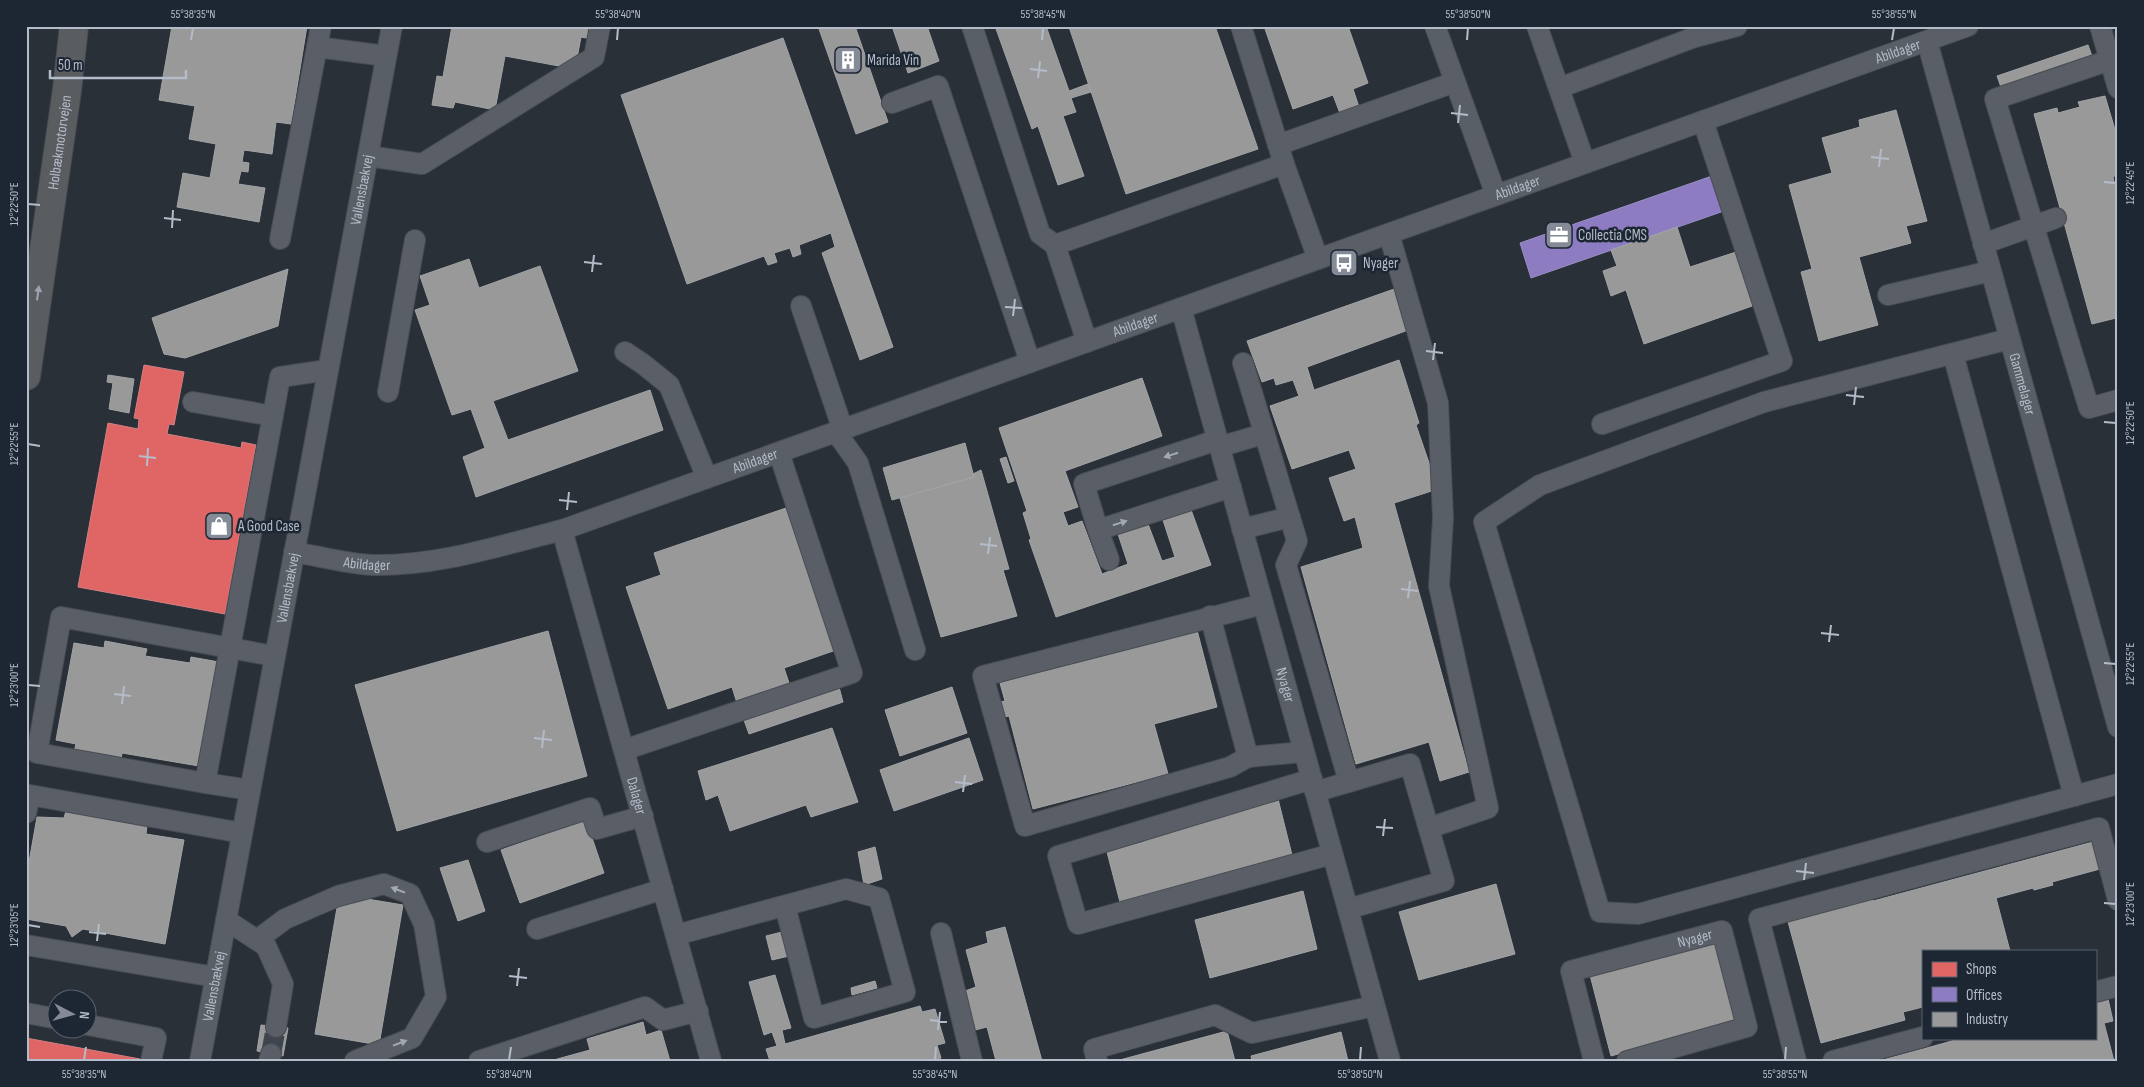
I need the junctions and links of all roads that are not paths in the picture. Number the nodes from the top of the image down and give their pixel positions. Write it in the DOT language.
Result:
graph roads {
  1 [pos="74,26"];
  2 [pos="81,26"];
  3 [pos="321,26"];
  4 [pos="392,26"];
  5 [pos="600,26"];
  6 [pos="972,26"];
  7 [pos="1241,26"];
  8 [pos="1435,26"];
  9 [pos="1537,26"];
  10 [pos="1738,26"];
  11 [pos="1968,26"];
  12 [pos="2100,26"];
  13 [pos="1694,31"];
  14 [pos="1927,41"];
  15 [pos="317,46"];
  16 [pos="386,56"];
  17 [pos="2110,60"];
  18 [pos="1455,82"];
  19 [pos="1559,88"];
  20 [pos="2118,88"];
  21 [pos="68,90"];
  22 [pos="892,103"];
  23 [pos="1703,121"];
  24 [pos="1281,154"];
  25 [pos="368,156"];
  26 [pos="1585,163"];
  27 [pos="1496,195"];
  28 [pos="2056,218"];
  29 [pos="2033,225"];
  30 [pos="1389,234"];
  31 [pos="280,239"];
  32 [pos="415,240"];
  33 [pos="1983,244"];
  34 [pos="1055,245"];
  35 [pos="1318,259"];
  36 [pos="1991,272"];
  37 [pos="1888,295"];
  38 [pos="801,306"];
  39 [pos="1181,308"];
  40 [pos="2009,339"];
  41 [pos="1087,342"];
  42 [pos="625,352"];
  43 [pos="1953,354"];
  44 [pos="1030,362"];
  45 [pos="1243,363"];
  46 [pos="328,370"];
  47 [pos="26,376"];
  48 [pos="388,392"];
  49 [pos="2118,400"];
  50 [pos="193,402"];
  51 [pos="273,416"];
  52 [pos="1602,424"];
  53 [pos="839,431"];
  54 [pos="1263,434"];
  55 [pos="1218,443"];
  56 [pos="779,453"];
  57 [pos="707,478"];
  58 [pos="1230,487"];
  59 [pos="1290,517"];
  60 [pos="1242,529"];
  61 [pos="562,530"];
  62 [pos="1098,530"];
  63 [pos="294,552"];
  64 [pos="1109,560"];
  65 [pos="1263,604"];
  66 [pos="1210,616"];
  67 [pos="230,648"];
  68 [pos="915,650"];
  69 [pos="274,656"];
  70 [pos="2118,727"];
  71 [pos="624,750"];
  72 [pos="1303,752"];
  73 [pos="1248,757"];
  74 [pos="1349,782"];
  75 [pos="205,783"];
  76 [pos="2118,784"];
  77 [pos="1313,785"];
  78 [pos="250,790"];
  79 [pos="2074,796"];
  80 [pos="26,813"];
  81 [pos="643,816"];
  82 [pos="1429,828"];
  83 [pos="242,834"];
  84 [pos="487,842"];
  85 [pos="1332,854"];
  86 [pos="663,889"];
  87 [pos="2118,900"];
  88 [pos="785,906"];
  89 [pos="1348,909"];
  90 [pos="226,920"];
  91 [pos="537,929"];
  92 [pos="941,933"];
  93 [pos="676,935"];
  94 [pos="257,940"];
  95 [pos="26,945"];
  96 [pos="215,977"];
  97 [pos="2118,986"];
  98 [pos="2096,992"];
  99 [pos="1374,1006"];
  100 [pos="698,1011"];
  101 [pos="26,1013"];
  102 [pos="48,1017"];
  103 [pos="98,1027"];
  104 [pos="276,1027"];
  105 [pos="1922,1037"];
  106 [pos="151,1061"];
  107 [pos="200,1061"];
  108 [pos="355,1061"];
  109 [pos="479,1061"];
  110 [pos="712,1061"];
  111 [pos="972,1061"];
  112 [pos="1097,1061"];
  113 [pos="1390,1061"];
  114 [pos="1594,1061"];
  115 [pos="1627,1061"];
  116 [pos="1796,1061"];
  117 [pos="1833,1061"];
  1 -- 21 [label="highway, Holbækmotorvejen"];
  2 -- 21 [label="highway"];
  3 -- 15 [label="street"];
  4 -- 16 [label="street, Vallensbækvej"];
  5 -- 25 [label="street"];
  6 -- 34 [label="street"];
  7 -- 24 [label="street"];
  8 -- 18 [label="street"];
  9 -- 19 [label="street"];
  10 -- 13 [label="street"];
  11 -- 14 [label="street, Abildager"];
  12 -- 17 [label="street"];
  13 -- 19 [label="street"];
  14 -- 23 [label="street, Abildager"];
  14 -- 33 [label="street, Gammelager"];
  15 -- 16 [label="street"];
  15 -- 31 [label="street"];
  16 -- 25 [label="street, Vallensbækvej"];
  17 -- 20 [label="street"];
  17 -- 29 [label="street"];
  18 -- 24 [label="street"];
  18 -- 27 [label="street"];
  19 -- 26 [label="street"];
  47 -- 21 [label="highway, Holbækmotorvejen, one-way"];
  22 -- 44 [label="street"];
  23 -- 26 [label="street, Abildager"];
  23 -- 52 [label="street"];
  24 -- 34 [label="street"];
  24 -- 35 [label="street"];
  25 -- 46 [label="street, Vallensbækvej"];
  26 -- 27 [label="street, Abildager"];
  27 -- 30 [label="street, Abildager"];
  28 -- 29 [label="street"];
  29 -- 33 [label="street"];
  29 -- 49 [label="street"];
  30 -- 35 [label="street, Abildager"];
  30 -- 82 [label="street"];
  32 -- 48 [label="street"];
  33 -- 36 [label="street, Gammelager"];
  34 -- 41 [label="street"];
  35 -- 39 [label="street, Abildager"];
  36 -- 37 [label="street"];
  36 -- 40 [label="street, Gammelager"];
  38 -- 53 [label="street"];
  39 -- 41 [label="street, Abildager"];
  39 -- 55 [label="street, Nyager"];
  40 -- 43 [label="street"];
  40 -- 70 [label="street, Gammelager"];
  41 -- 44 [label="street, Abildager"];
  42 -- 57 [label="street"];
  43 -- 79 [label="street"];
  43 -- 79 [label="street"];
  44 -- 53 [label="street, Abildager"];
  45 -- 54 [label="street"];
  46 -- 51 [label="street"];
  46 -- 63 [label="street, Vallensbækvej"];
  50 -- 51 [label="street"];
  51 -- 67 [label="street"];
  53 -- 56 [label="street, Abildager"];
  53 -- 68 [label="street"];
  54 -- 55 [label="street"];
  54 -- 59 [label="street"];
  55 -- 58 [label="street, Nyager"];
  55 -- 62 [label="street, one-way"];
  56 -- 57 [label="street, Abildager"];
  56 -- 71 [label="street"];
  57 -- 61 [label="street, Abildager"];
  58 -- 60 [label="street, Nyager"];
  62 -- 58 [label="street, one-way"];
  59 -- 60 [label="street"];
  59 -- 74 [label="street"];
  60 -- 65 [label="street, Nyager"];
  61 -- 63 [label="street, Abildager"];
  61 -- 71 [label="street, Dalager"];
  62 -- 64 [label="street"];
  63 -- 69 [label="street, Vallensbækvej"];
  65 -- 66 [label="street"];
  65 -- 72 [label="street, Nyager"];
  66 -- 73 [label="street"];
  66 -- 73 [label="street"];
  67 -- 69 [label="street"];
  67 -- 75 [label="street"];
  67 -- 75 [label="street"];
  69 -- 78 [label="street, Vallensbækvej"];
  71 -- 81 [label="street, Dalager"];
  72 -- 73 [label="street"];
  72 -- 77 [label="street, Nyager"];
  74 -- 77 [label="street"];
  74 -- 82 [label="street"];
  75 -- 78 [label="street"];
  76 -- 79 [label="street"];
  77 -- 85 [label="street, Nyager"];
  77 -- 85 [label="street"];
  78 -- 83 [label="street, Vallensbækvej"];
  80 -- 83 [label="street"];
  81 -- 84 [label="street"];
  81 -- 86 [label="street, Dalager"];
  82 -- 89 [label="street"];
  83 -- 90 [label="street, Vallensbækvej"];
  85 -- 89 [label="street, Nyager"];
  86 -- 91 [label="street"];
  86 -- 93 [label="street, Dalager"];
  87 -- 116 [label="street"];
  88 -- 88 [label="street"];
  88 -- 93 [label="street"];
  89 -- 99 [label="street, Nyager"];
  90 -- 94 [label="street"];
  90 -- 96 [label="street, Vallensbækvej"];
  92 -- 111 [label="street"];
  93 -- 100 [label="street, Dalager"];
  94 -- 104 [label="street"];
  108 -- 94 [label="street, one-way"];
  95 -- 96 [label="street"];
  96 -- 107 [label="street, Vallensbækvej"];
  97 -- 98 [label="street"];
  99 -- 112 [label="street"];
  99 -- 113 [label="street, Nyager"];
  100 -- 109 [label="street"];
  100 -- 110 [label="street, Dalager"];
  101 -- 102 [label="street"];
  103 -- 106 [label="street"];
  105 -- 117 [label="street"];
  114 -- 115 [label="street, Nyager"];
}
